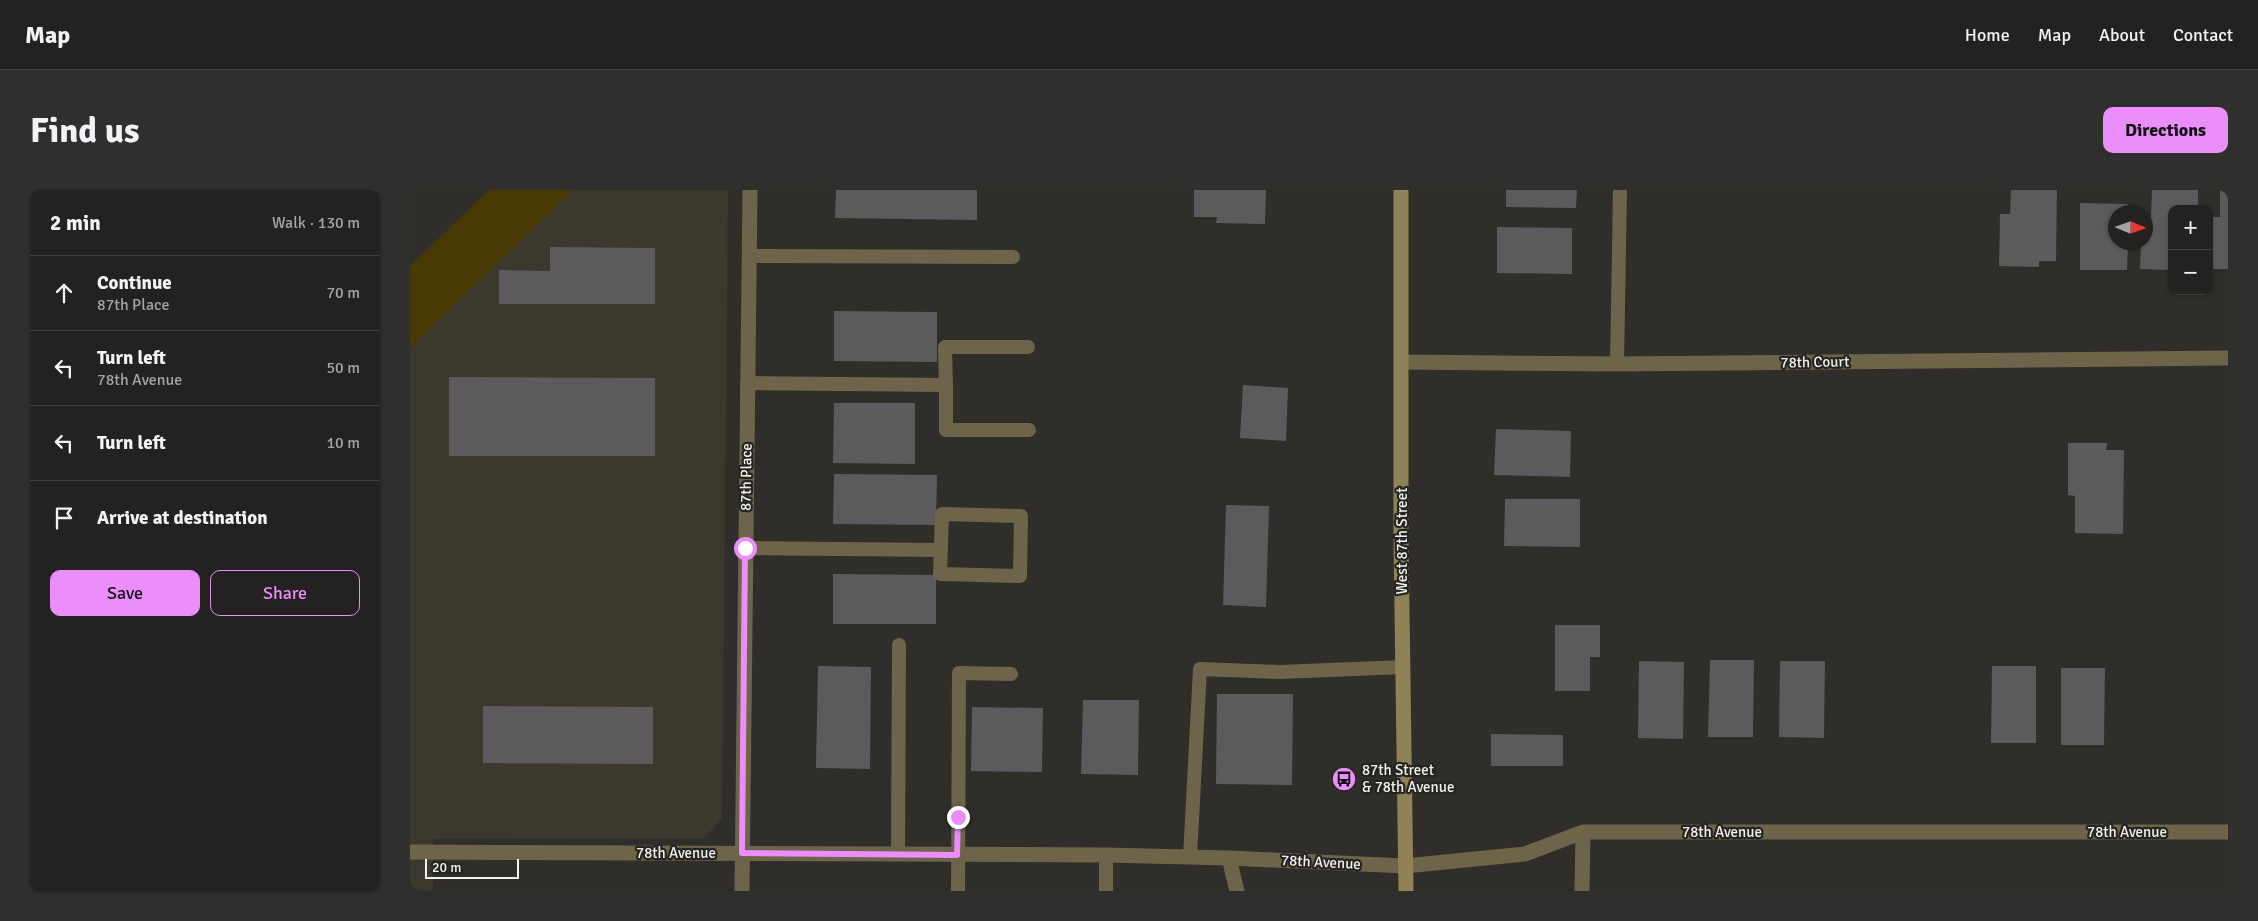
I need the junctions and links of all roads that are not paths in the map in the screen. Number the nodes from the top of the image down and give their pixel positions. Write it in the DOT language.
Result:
graph roads {
  1 [pos="750,190"];
  2 [pos="1402,190"];
  3 [pos="1620,190"];
  4 [pos="749,256"];
  5 [pos="1013,257"];
  6 [pos="1028,347"];
  7 [pos="2228,358"];
  8 [pos="1401,362"];
  9 [pos="1617,364"];
  10 [pos="747,383"];
  11 [pos="946,385"];
  12 [pos="1029,430"];
  13 [pos="745,548"];
  14 [pos="941,550"];
  15 [pos="899,645"];
  16 [pos="1403,667"];
  17 [pos="1011,674"];
  18 [pos="1583,832"];
  19 [pos="2228,832"];
  20 [pos="410,852"];
  21 [pos="742,853"];
  22 [pos="898,853"];
  23 [pos="957,855"];
  24 [pos="1106,855"];
  25 [pos="1190,857"];
  26 [pos="1229,858"];
  27 [pos="1405,866"];
  28 [pos="742,891"];
  29 [pos="958,891"];
  30 [pos="1106,891"];
  31 [pos="1237,891"];
  32 [pos="1406,891"];
  33 [pos="1582,891"];
  1 -- 4 [label="street, 87th Place"];
  2 -- 8 [label="main road, West 87th Street"];
  3 -- 9 [label="lane"];
  4 -- 5 [label="lane"];
  4 -- 10 [label="street, 87th Place"];
  6 -- 11 [label="lane"];
  7 -- 9 [label="street, 78th Court"];
  8 -- 9 [label="street, 78th Court"];
  8 -- 16 [label="main road, West 87th Street"];
  10 -- 11 [label="lane"];
  10 -- 13 [label="street, 87th Place"];
  11 -- 12 [label="lane"];
  13 -- 14 [label="lane"];
  13 -- 21 [label="street, 87th Place"];
  14 -- 14 [label="lane"];
  15 -- 22 [label="lane"];
  16 -- 25 [label="lane"];
  16 -- 27 [label="main road, West 87th Street"];
  17 -- 23 [label="lane"];
  18 -- 19 [label="street, 78th Avenue"];
  18 -- 27 [label="street, 78th Avenue"];
  18 -- 33 [label="street"];
  20 -- 21 [label="street, 78th Avenue"];
  21 -- 22 [label="street, 78th Avenue"];
  21 -- 28 [label="street, 87th Place"];
  22 -- 23 [label="street, 78th Avenue"];
  23 -- 24 [label="street, 78th Avenue"];
  23 -- 29 [label="lane"];
  24 -- 25 [label="street, 78th Avenue"];
  24 -- 30 [label="lane"];
  25 -- 26 [label="street, 78th Avenue"];
  26 -- 27 [label="street, 78th Avenue"];
  26 -- 31 [label="street"];
  27 -- 32 [label="main road, West 87th Street"];
}
